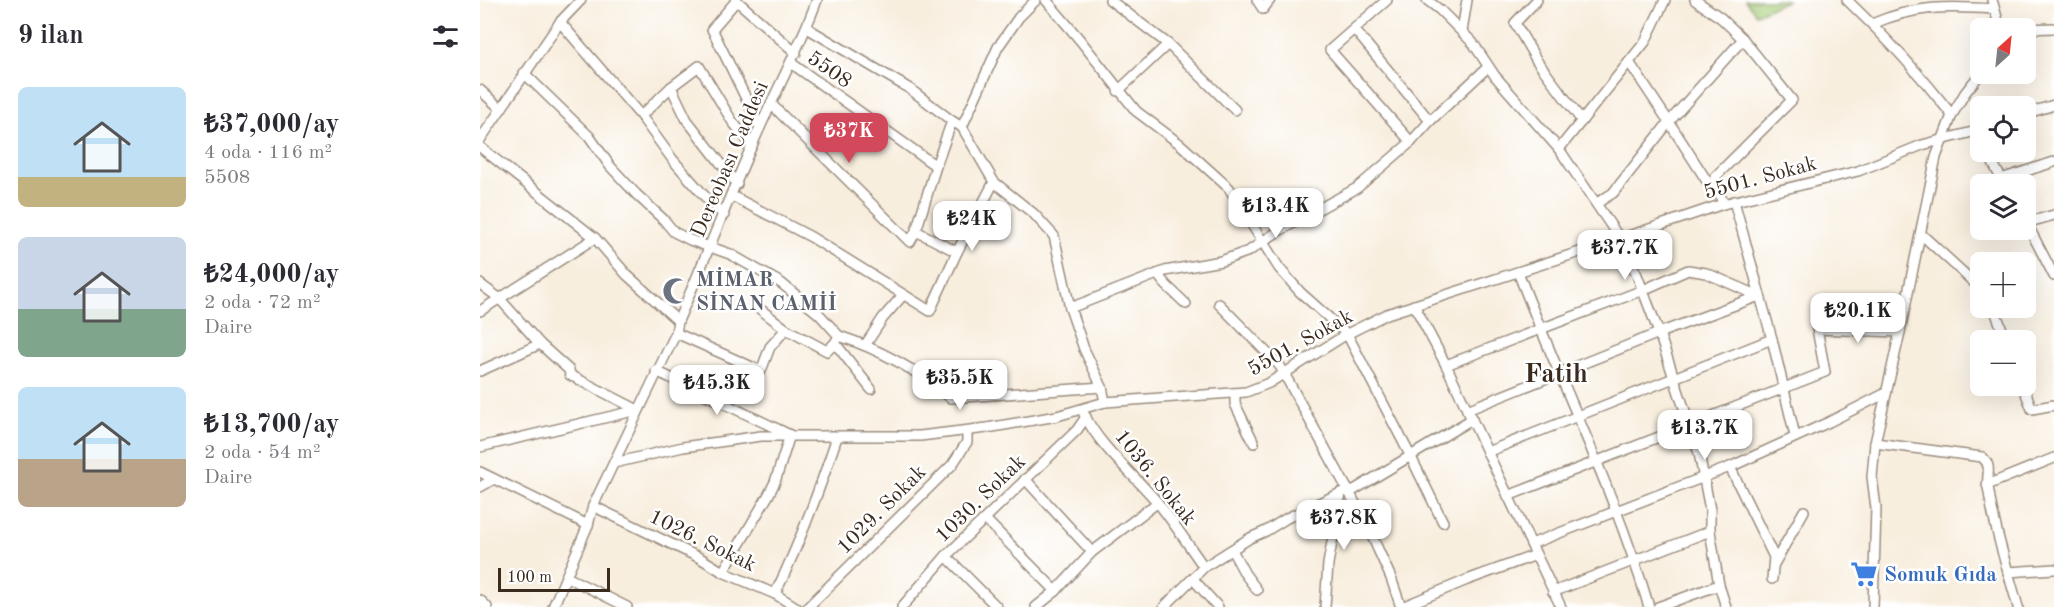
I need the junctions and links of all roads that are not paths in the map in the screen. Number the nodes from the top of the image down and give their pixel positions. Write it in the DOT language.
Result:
graph roads {
  1 [pos="581,0"];
  2 [pos="737,0"];
  3 [pos="817,0"];
  4 [pos="1036,0"];
  5 [pos="1046,0"];
  6 [pos="1110,0"];
  7 [pos="1257,0"];
  8 [pos="1270,0"];
  9 [pos="1387,0"];
  10 [pos="1427,0"];
  11 [pos="1467,0"];
  12 [pos="1537,0"];
  13 [pos="1665,0"];
  14 [pos="1695,0"];
  15 [pos="1847,0"];
  16 [pos="1993,4"];
  17 [pos="560,22"];
  18 [pos="1872,24"];
  19 [pos="807,28"];
  20 [pos="2036,28"];
  21 [pos="2054,28"];
  22 [pos="1354,29"];
  23 [pos="1462,31"];
  24 [pos="1743,39"];
  25 [pos="1168,44"];
  26 [pos="796,53"];
  27 [pos="1629,62"];
  28 [pos="791,63"];
  29 [pos="1488,67"];
  30 [pos="524,73"];
  31 [pos="1972,84"];
  32 [pos="671,87"];
  33 [pos="480,90"];
  34 [pos="1118,91"];
  35 [pos="771,104"];
  36 [pos="2054,105"];
  37 [pos="501,109"];
  38 [pos="1235,110"];
  39 [pos="2036,111"];
  40 [pos="1952,115"];
  41 [pos="641,116"];
  42 [pos="952,121"];
  43 [pos="1430,121"];
  44 [pos="1582,121"];
  45 [pos="1669,122"];
  46 [pos="760,127"];
  47 [pos="962,127"];
  48 [pos="1970,134"];
  49 [pos="1944,138"];
  50 [pos="480,140"];
  51 [pos="1411,142"];
  52 [pos="752,146"];
  53 [pos="480,147"];
  54 [pos="1559,149"];
  55 [pos="2054,162"];
  56 [pos="936,166"];
  57 [pos="2023,174"];
  58 [pos="994,182"];
  59 [pos="737,184"];
  60 [pos="1718,187"];
  61 [pos="732,196"];
  62 [pos="1734,201"];
  63 [pos="1597,203"];
  64 [pos="1723,204"];
  65 [pos="724,215"];
  66 [pos="2054,215"];
  67 [pos="2036,219"];
  68 [pos="916,231"];
  69 [pos="1921,234"];
  70 [pos="595,238"];
  71 [pos="1620,239"];
  72 [pos="2036,239"];
  73 [pos="1262,243"];
  74 [pos="711,246"];
  75 [pos="957,252"];
  76 [pos="2053,270"];
  77 [pos="1518,272"];
  78 [pos="1157,274"];
  79 [pos="1970,279"];
  80 [pos="480,284"];
  81 [pos="1643,290"];
  82 [pos="903,294"];
  83 [pos="1759,296"];
  84 [pos="499,298"];
  85 [pos="1186,304"];
  86 [pos="1219,304"];
  87 [pos="1414,305"];
  88 [pos="756,306"];
  89 [pos="1070,308"];
  90 [pos="480,311"];
  91 [pos="678,321"];
  92 [pos="786,328"];
  93 [pos="1540,329"];
  94 [pos="1900,332"];
  95 [pos="676,333"];
  96 [pos="1659,333"];
  97 [pos="1347,334"];
  98 [pos="837,339"];
  99 [pos="1772,339"];
  100 [pos="540,344"];
  101 [pos="866,344"];
  102 [pos="1446,365"];
  103 [pos="480,371"];
  104 [pos="656,371"];
  105 [pos="1560,373"];
  106 [pos="1284,374"];
  107 [pos="1675,378"];
  108 [pos="1102,387"];
  109 [pos="1783,387"];
  110 [pos="871,389"];
  111 [pos="1886,393"];
  112 [pos="1234,394"];
  113 [pos="2026,396"];
  114 [pos="1105,402"];
  115 [pos="2054,405"];
  116 [pos="638,410"];
  117 [pos="1467,410"];
  118 [pos="1084,413"];
  119 [pos="1577,416"];
  120 [pos="1472,419"];
  121 [pos="1690,424"];
  122 [pos="967,431"];
  123 [pos="790,435"];
  124 [pos="1795,436"];
  125 [pos="837,438"];
  126 [pos="1254,443"];
  127 [pos="1875,443"];
  128 [pos="480,447"];
  129 [pos="1487,452"];
  130 [pos="1410,455"];
  131 [pos="2054,458"];
  132 [pos="1595,461"];
  133 [pos="614,463"];
  134 [pos="1730,466"];
  135 [pos="480,472"];
  136 [pos="1703,476"];
  137 [pos="494,479"];
  138 [pos="1025,479"];
  139 [pos="1987,485"];
  140 [pos="480,487"];
  141 [pos="1346,492"];
  142 [pos="1508,496"];
  143 [pos="1157,503"];
  144 [pos="593,506"];
  145 [pos="1616,510"];
  146 [pos="1804,512"];
  147 [pos="985,519"];
  148 [pos="1443,522"];
  149 [pos="588,525"];
  150 [pos="1710,531"];
  151 [pos="1531,544"];
  152 [pos="1232,550"];
  153 [pos="1092,552"];
  154 [pos="1536,555"];
  155 [pos="946,556"];
  156 [pos="1635,561"];
  157 [pos="1773,565"];
  158 [pos="1204,567"];
  159 [pos="2054,569"];
  160 [pos="723,572"];
  161 [pos="2008,572"];
  162 [pos="567,577"];
  163 [pos="1193,579"];
  164 [pos="1772,579"];
  165 [pos="1719,585"];
  166 [pos="1257,590"];
  167 [pos="1056,591"];
  168 [pos="1553,592"];
  169 [pos="775,594"];
  170 [pos="910,599"];
  171 [pos="480,600"];
  172 [pos="488,607"];
  173 [pos="553,607"];
  174 [pos="627,607"];
  175 [pos="796,607"];
  176 [pos="808,607"];
  177 [pos="902,607"];
  178 [pos="919,607"];
  179 [pos="997,607"];
  180 [pos="1036,607"];
  181 [pos="1164,607"];
  182 [pos="1218,607"];
  183 [pos="1325,607"];
  184 [pos="1402,607"];
  185 [pos="1561,607"];
  186 [pos="1649,607"];
  187 [pos="1658,607"];
  188 [pos="1726,607"];
  189 [pos="1873,607"];
  190 [pos="2018,607"];
  1 -- 17 [label="street"];
  2 -- 26 [label="street"];
  2 -- 46 [label="street"];
  3 -- 19 [label="street, Dereobası Caddesi"];
  4 -- 47 [label="street"];
  5 -- 34 [label="street"];
  6 -- 25 [label="street"];
  7 -- 8 [label="street"];
  9 -- 22 [label="street"];
  10 -- 23 [label="street"];
  11 -- 23 [label="street"];
  12 -- 44 [label="street"];
  13 -- 27 [label="street"];
  14 -- 24 [label="street"];
  15 -- 18 [label="street"];
  16 -- 18 [label="street"];
  17 -- 30 [label="street"];
  17 -- 41 [label="street"];
  18 -- 40 [label="street"];
  19 -- 26 [label="street, Dereobası Caddesi"];
  19 -- 42 [label="street"];
  20 -- 21 [label="street"];
  22 -- 43 [label="street"];
  22 -- 51 [label="street"];
  23 -- 29 [label="street"];
  24 -- 45 [label="street"];
  24 -- 60 [label="street"];
  25 -- 34 [label="street"];
  25 -- 38 [label="street"];
  26 -- 28 [label="street, Dereobası Caddesi"];
  27 -- 44 [label="street"];
  27 -- 45 [label="street"];
  28 -- 35 [label="street, Dereobası Caddesi"];
  28 -- 56 [label="street, 5508"];
  29 -- 43 [label="street"];
  29 -- 54 [label="street"];
  30 -- 37 [label="street"];
  30 -- 74 [label="street"];
  31 -- 40 [label="street"];
  32 -- 41 [label="street"];
  32 -- 52 [label="street"];
  32 -- 59 [label="street"];
  33 -- 37 [label="street"];
  34 -- 73 [label="street"];
  35 -- 46 [label="street, Dereobası Caddesi"];
  35 -- 68 [label="street"];
  36 -- 39 [label="street"];
  37 -- 50 [label="street"];
  40 -- 49 [label="street"];
  41 -- 65 [label="street"];
  42 -- 47 [label="street"];
  42 -- 56 [label="street"];
  43 -- 51 [label="street"];
  44 -- 54 [label="street"];
  45 -- 60 [label="street"];
  45 -- 63 [label="street"];
  46 -- 52 [label="street, Dereobası Caddesi"];
  47 -- 58 [label="street"];
  48 -- 49 [label="street, 5501. Sokak"];
  49 -- 62 [label="street, 5501. Sokak"];
  49 -- 69 [label="street"];
  51 -- 73 [label="street"];
  52 -- 59 [label="street, Dereobası Caddesi"];
  53 -- 70 [label="street"];
  54 -- 63 [label="street"];
  55 -- 57 [label="street"];
  56 -- 68 [label="street"];
  58 -- 75 [label="street"];
  58 -- 89 [label="street"];
  59 -- 61 [label="street, Dereobası Caddesi"];
  60 -- 64 [label="street"];
  61 -- 65 [label="street, Dereobası Caddesi"];
  61 -- 82 [label="street"];
  62 -- 64 [label="street, 5501. Sokak"];
  62 -- 83 [label="street"];
  63 -- 71 [label="street"];
  64 -- 71 [label="street, 5501. Sokak"];
  65 -- 74 [label="street, Dereobası Caddesi"];
  66 -- 67 [label="street"];
  68 -- 75 [label="street"];
  69 -- 79 [label="street"];
  69 -- 94 [label="street"];
  70 -- 84 [label="street"];
  70 -- 91 [label="street"];
  71 -- 77 [label="street, 5501. Sokak"];
  71 -- 81 [label="street"];
  72 -- 76 [label="street"];
  73 -- 78 [label="street"];
  73 -- 97 [label="street"];
  74 -- 91 [label="street, Dereobası Caddesi"];
  74 -- 98 [label="street"];
  75 -- 82 [label="street"];
  77 -- 87 [label="street, 5501. Sokak"];
  77 -- 93 [label="street"];
  78 -- 85 [label="street"];
  78 -- 89 [label="street"];
  80 -- 84 [label="street"];
  81 -- 83 [label="street"];
  81 -- 93 [label="street"];
  81 -- 96 [label="street"];
  82 -- 101 [label="street"];
  83 -- 96 [label="street"];
  83 -- 99 [label="street"];
  84 -- 90 [label="street"];
  84 -- 100 [label="street"];
  86 -- 106 [label="street"];
  87 -- 97 [label="street, 5501. Sokak"];
  87 -- 102 [label="street"];
  88 -- 92 [label="street"];
  89 -- 108 [label="street"];
  91 -- 95 [label="street, Dereobası Caddesi"];
  92 -- 95 [label="street"];
  92 -- 98 [label="street"];
  93 -- 102 [label="street"];
  93 -- 105 [label="street"];
  94 -- 109 [label="street"];
  94 -- 111 [label="street"];
  95 -- 104 [label="street, Dereobası Caddesi"];
  96 -- 105 [label="street"];
  96 -- 107 [label="street"];
  97 -- 106 [label="street, 5501. Sokak"];
  97 -- 130 [label="street"];
  98 -- 101 [label="street"];
  98 -- 110 [label="street"];
  99 -- 107 [label="street"];
  99 -- 109 [label="street"];
  100 -- 103 [label="street"];
  100 -- 116 [label="street"];
  101 -- 108 [label="street"];
  102 -- 117 [label="street"];
  104 -- 116 [label="street, Dereobası Caddesi"];
  104 -- 123 [label="street"];
  105 -- 117 [label="street"];
  105 -- 119 [label="street"];
  106 -- 112 [label="street, 5501. Sokak"];
  106 -- 141 [label="street"];
  107 -- 119 [label="street"];
  107 -- 121 [label="street"];
  108 -- 114 [label="street"];
  109 -- 121 [label="street"];
  109 -- 124 [label="street"];
  111 -- 124 [label="street"];
  111 -- 127 [label="street"];
  112 -- 114 [label="street, 5501. Sokak"];
  112 -- 126 [label="street"];
  113 -- 115 [label="street"];
  114 -- 118 [label="street, 5501. Sokak"];
  116 -- 128 [label="street"];
  116 -- 133 [label="street, Dereobası Caddesi"];
  117 -- 120 [label="street"];
  118 -- 122 [label="street, 5501. Sokak"];
  118 -- 138 [label="street, 1030. Sokak"];
  118 -- 143 [label="street, 1036. Sokak"];
  119 -- 129 [label="street"];
  119 -- 132 [label="street"];
  120 -- 129 [label="street"];
  120 -- 130 [label="street"];
  121 -- 132 [label="street"];
  121 -- 136 [label="street"];
  122 -- 125 [label="street, 5501. Sokak"];
  122 -- 176 [label="street, 1029. Sokak"];
  123 -- 125 [label="street, 5501. Sokak"];
  123 -- 133 [label="street, 5501. Sokak"];
  123 -- 160 [label="street"];
  124 -- 134 [label="street"];
  125 -- 169 [label="street"];
  127 -- 139 [label="street"];
  127 -- 189 [label="street"];
  129 -- 142 [label="street"];
  130 -- 141 [label="street"];
  130 -- 148 [label="street"];
  131 -- 139 [label="street"];
  132 -- 142 [label="street"];
  132 -- 145 [label="street"];
  133 -- 144 [label="street, Dereobası Caddesi"];
  134 -- 136 [label="street"];
  134 -- 157 [label="street"];
  135 -- 137 [label="street"];
  136 -- 145 [label="street"];
  136 -- 150 [label="street"];
  137 -- 140 [label="street"];
  137 -- 149 [label="street"];
  138 -- 147 [label="street, 1030. Sokak"];
  138 -- 153 [label="street"];
  139 -- 161 [label="street"];
  141 -- 152 [label="street"];
  141 -- 183 [label="street"];
  141 -- 184 [label="street"];
  142 -- 151 [label="street"];
  143 -- 153 [label="street"];
  143 -- 158 [label="street, 1036. Sokak"];
  144 -- 149 [label="street, Dereobası Caddesi"];
  144 -- 160 [label="street, 1026. Sokak"];
  145 -- 151 [label="street"];
  145 -- 156 [label="street"];
  146 -- 157 [label="street"];
  147 -- 155 [label="street, 1030. Sokak"];
  147 -- 167 [label="street"];
  149 -- 162 [label="street, Dereobası Caddesi"];
  150 -- 156 [label="street"];
  150 -- 165 [label="street"];
  151 -- 154 [label="street"];
  152 -- 158 [label="street"];
  152 -- 166 [label="street"];
  153 -- 167 [label="street"];
  154 -- 168 [label="street"];
  154 -- 184 [label="street"];
  155 -- 170 [label="street, 1030. Sokak"];
  155 -- 179 [label="street"];
  156 -- 168 [label="street"];
  156 -- 186 [label="street"];
  157 -- 164 [label="street"];
  158 -- 163 [label="street"];
  159 -- 161 [label="street"];
  160 -- 169 [label="street, 1026. Sokak"];
  161 -- 190 [label="street"];
  162 -- 173 [label="street, Dereobası Caddesi"];
  162 -- 174 [label="street"];
  163 -- 181 [label="street"];
  163 -- 182 [label="street"];
  165 -- 187 [label="street"];
  165 -- 188 [label="street"];
  167 -- 180 [label="street"];
  168 -- 185 [label="street"];
  169 -- 175 [label="street, 1026. Sokak"];
  170 -- 177 [label="street, 1030. Sokak"];
  170 -- 178 [label="street"];
  171 -- 172 [label="street"];
}
